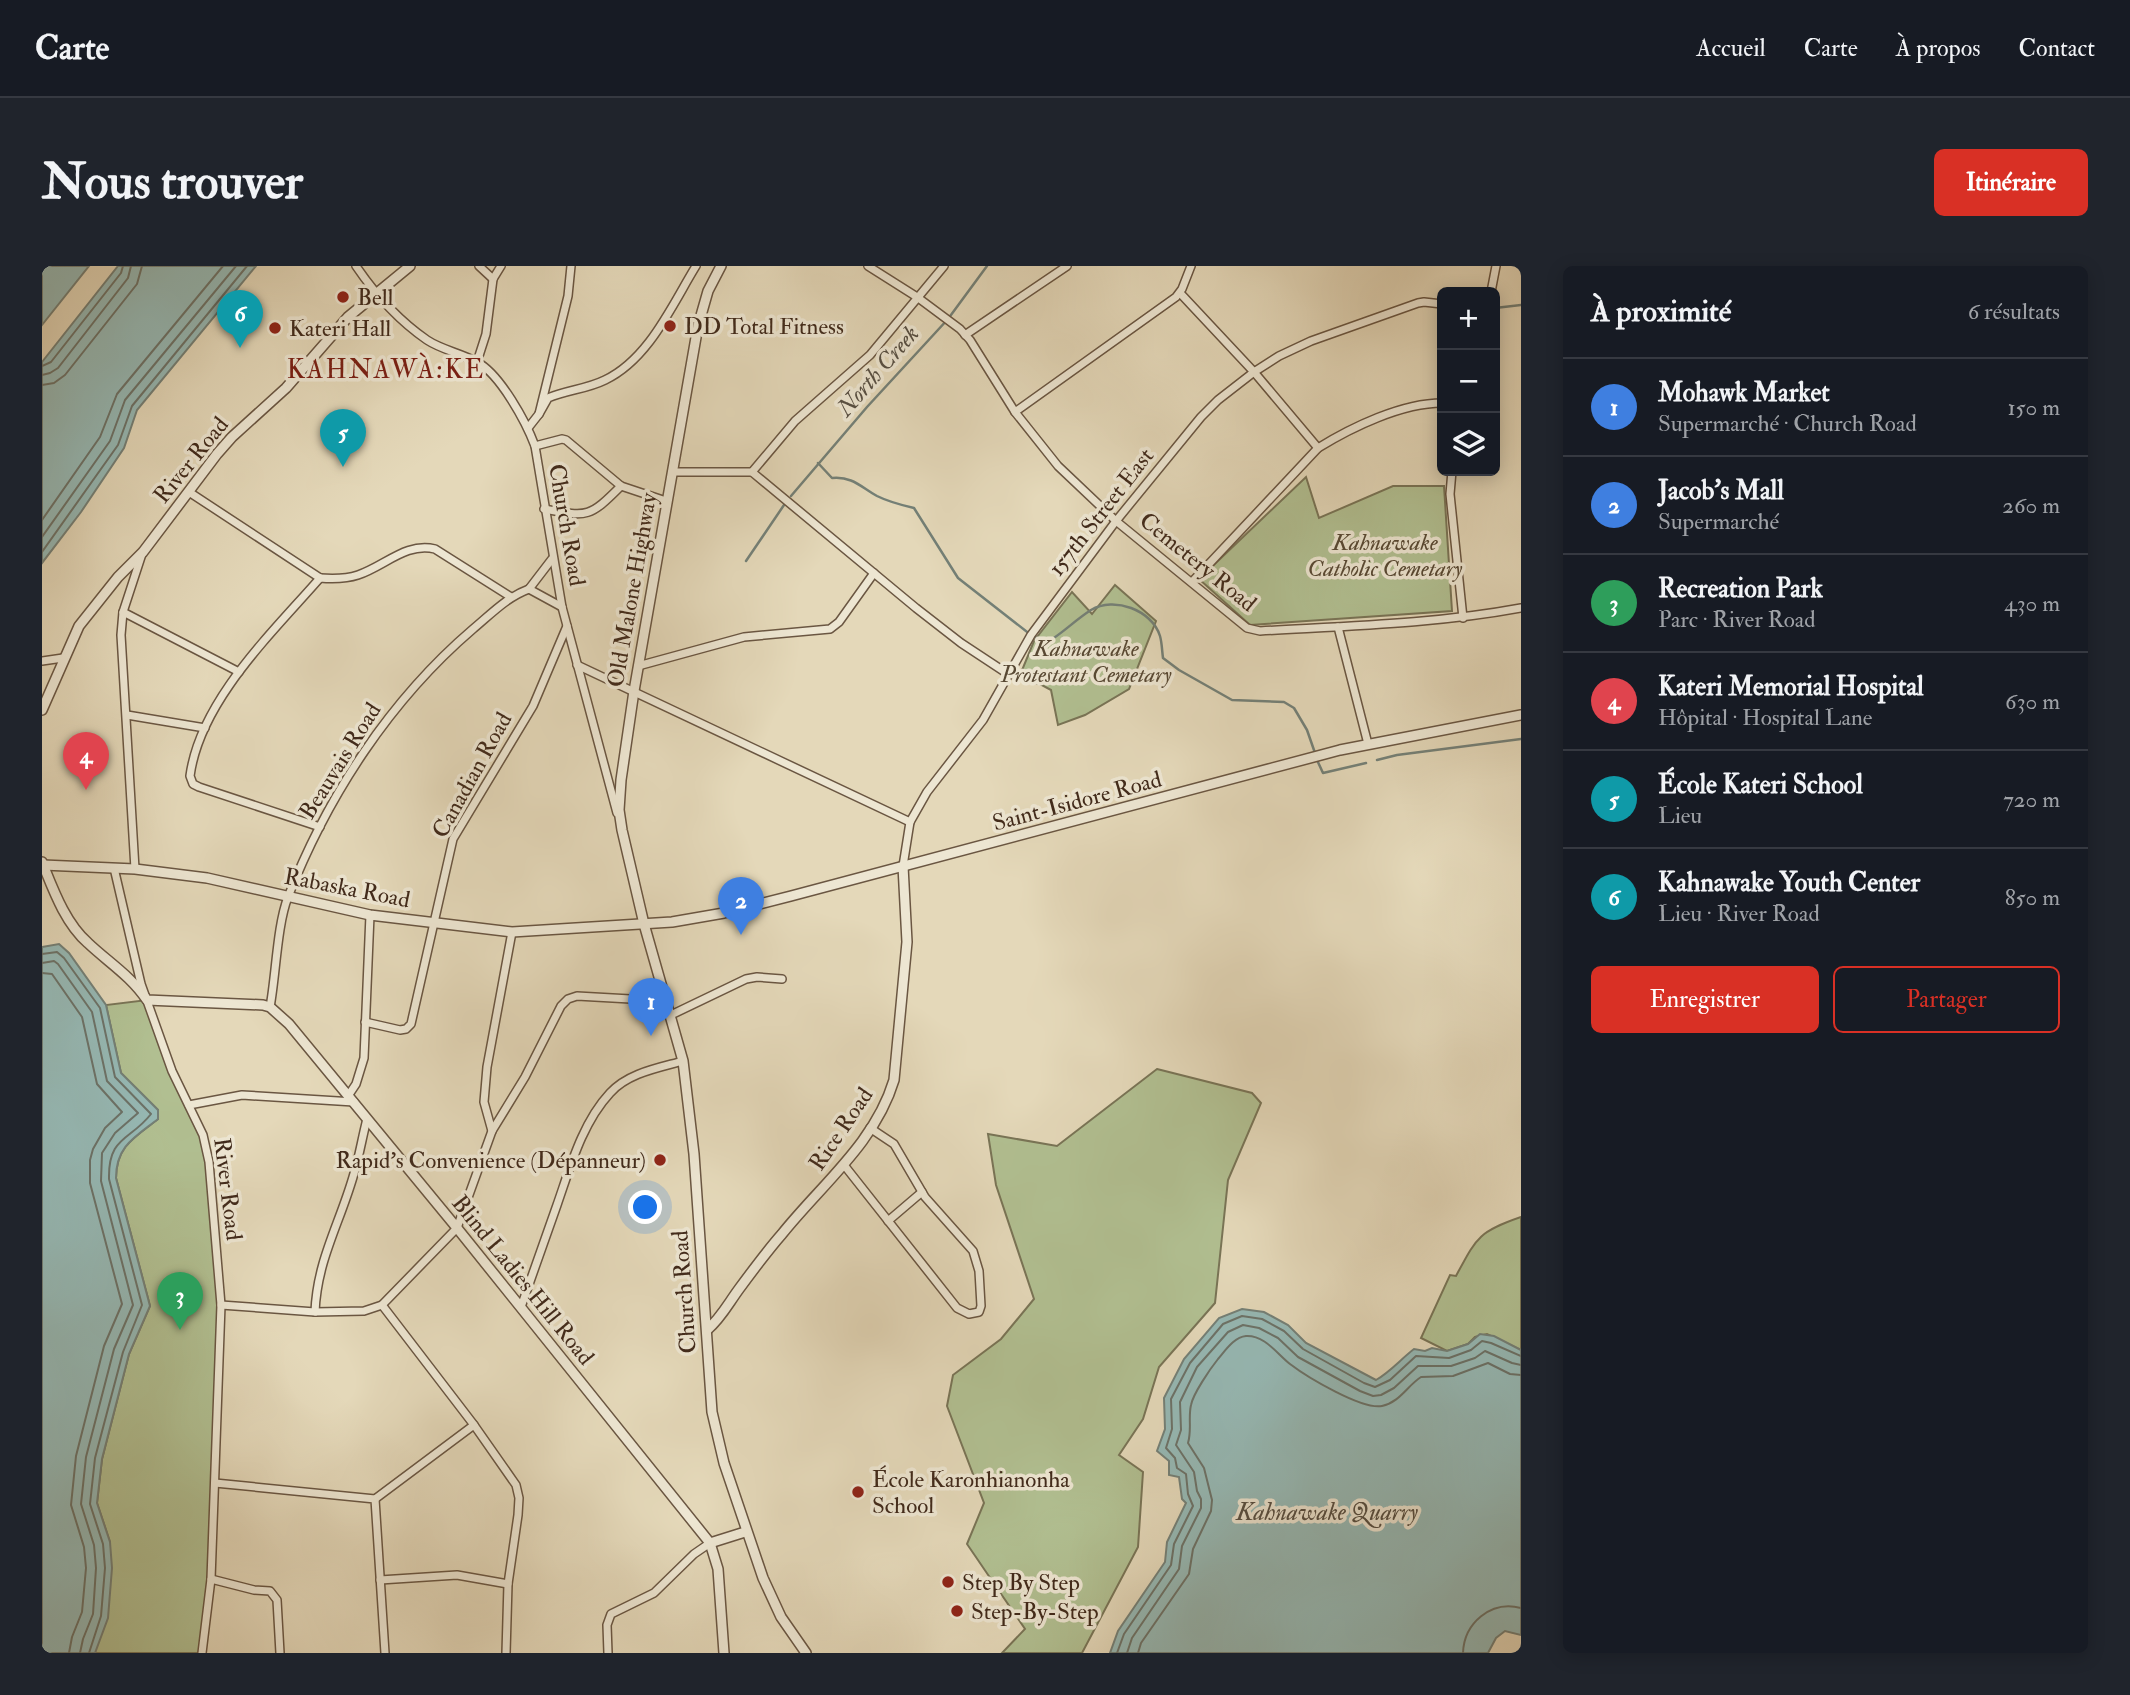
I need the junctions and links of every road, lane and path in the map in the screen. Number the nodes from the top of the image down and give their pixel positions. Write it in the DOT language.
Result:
graph roads {
  1 [pos="356,266"];
  2 [pos="410,266"];
  3 [pos="480,266"];
  4 [pos="501,266"];
  5 [pos="571,266"];
  6 [pos="696,266"];
  7 [pos="721,266"];
  8 [pos="868,266"];
  9 [pos="944,266"];
  10 [pos="1067,266"];
  11 [pos="1191,266"];
  12 [pos="1496,266"];
  13 [pos="493,279"];
  14 [pos="1492,287"];
  15 [pos="1180,293"];
  16 [pos="375,294"];
  17 [pos="917,297"];
  18 [pos="1437,303"];
  19 [pos="965,335"];
  20 [pos="477,362"];
  21 [pos="1254,372"];
  22 [pos="1437,404"];
  23 [pos="1015,412"];
  24 [pos="540,414"];
  25 [pos="528,428"];
  26 [pos="535,446"];
  27 [pos="1318,448"];
  28 [pos="672,472"];
  29 [pos="752,472"];
  30 [pos="1452,476"];
  31 [pos="621,486"];
  32 [pos="189,492"];
  33 [pos="666,501"];
  34 [pos="544,509"];
  35 [pos="1116,521"];
  36 [pos="143,552"];
  37 [pos="552,559"];
  38 [pos="874,572"];
  39 [pos="320,578"];
  40 [pos="1192,582"];
  41 [pos="529,589"];
  42 [pos="511,597"];
  43 [pos="562,607"];
  44 [pos="1521,608"];
  45 [pos="123,612"];
  46 [pos="1463,618"];
  47 [pos="567,626"];
  48 [pos="1338,627"];
  49 [pos="63,658"];
  50 [pos="42,661"];
  51 [pos="577,665"];
  52 [pos="638,666"];
  53 [pos="239,672"];
  54 [pos="1008,674"];
  55 [pos="634,691"];
  56 [pos="42,710"];
  57 [pos="127,715"];
  58 [pos="1521,715"];
  59 [pos="205,728"];
  60 [pos="1368,744"];
  61 [pos="910,822"];
  62 [pos="320,827"];
  63 [pos="622,831"];
  64 [pos="43,863"];
  65 [pos="903,866"];
  66 [pos="114,867"];
  67 [pos="135,869"];
  68 [pos="288,897"];
  69 [pos="370,915"];
  70 [pos="433,924"];
  71 [pos="644,924"];
  72 [pos="512,932"];
  73 [pos="782,979"];
  74 [pos="147,1000"];
  75 [pos="666,1001"];
  76 [pos="270,1007"];
  77 [pos="671,1015"];
  78 [pos="365,1023"];
  79 [pos="683,1061"];
  80 [pos="351,1099"];
  81 [pos="189,1105"];
  82 [pos="367,1119"];
  83 [pos="870,1128"];
  84 [pos="492,1131"];
  85 [pos="845,1165"];
  86 [pos="922,1192"];
  87 [pos="888,1221"];
  88 [pos="457,1228"];
  89 [pos="221,1305"];
  90 [pos="382,1305"];
  91 [pos="521,1307"];
  92 [pos="315,1312"];
  93 [pos="707,1330"];
  94 [pos="474,1425"];
  95 [pos="215,1483"];
  96 [pos="375,1499"];
  97 [pos="746,1532"];
  98 [pos="710,1543"];
  99 [pos="211,1579"];
  100 [pos="380,1580"];
  101 [pos="508,1584"];
  102 [pos="202,1653"];
  103 [pos="280,1653"];
  104 [pos="385,1653"];
  105 [pos="506,1653"];
  106 [pos="608,1653"];
  107 [pos="724,1653"];
  108 [pos="806,1653"];
  1 -- 16 [label="street, Church Road"];
  2 -- 16 [label="street, River Road"];
  3 -- 13 [label="street"];
  4 -- 13 [label="street"];
  5 -- 24 [label="street"];
  6 -- 24 [label="street"];
  7 -- 28 [label="street, Old Malone Highway"];
  8 -- 17 [label="street, Cemetery Road"];
  9 -- 17 [label="street"];
  10 -- 19 [label="street"];
  11 -- 15 [label="street"];
  12 -- 14 [label="street"];
  13 -- 20 [label="street"];
  15 -- 21 [label="street"];
  15 -- 23 [label="street"];
  16 -- 20 [label="street, Church Road"];
  16 -- 32 [label="street, River Road"];
  17 -- 19 [label="street, Cemetery Road"];
  17 -- 29 [label="street"];
  18 -- 21 [label="street, 157th Street East"];
  19 -- 23 [label="street, Cemetery Road"];
  20 -- 25 [label="street, Church Road"];
  21 -- 27 [label="street"];
  21 -- 35 [label="street, 157th Street East"];
  22 -- 27 [label="street"];
  23 -- 35 [label="street, Cemetery Road"];
  24 -- 25 [label="street"];
  25 -- 26 [label="street, Church Road"];
  26 -- 31 [label="street"];
  26 -- 34 [label="street, Church Road"];
  27 -- 40 [label="street"];
  28 -- 29 [label="street"];
  28 -- 33 [label="street, Old Malone Highway"];
  29 -- 38 [label="street"];
  30 -- 46 [label="street"];
  31 -- 33 [label="street"];
  31 -- 34 [label="street"];
  32 -- 36 [label="street, River Road"];
  32 -- 39 [label="street"];
  33 -- 52 [label="street, Old Malone Highway"];
  34 -- 37 [label="street, Church Road"];
  35 -- 40 [label="street, Cemetery Road"];
  35 -- 54 [label="street, 157th Street East"];
  36 -- 45 [label="street"];
  36 -- 49 [label="street, River Road"];
  37 -- 41 [label="street, Beauvais Road"];
  37 -- 43 [label="street, Church Road"];
  38 -- 52 [label="street"];
  38 -- 54 [label="street"];
  39 -- 42 [label="street"];
  39 -- 53 [label="street"];
  40 -- 48 [label="street, Cemetery Road"];
  41 -- 42 [label="street, Beauvais Road"];
  41 -- 43 [label="street"];
  42 -- 62 [label="street, Beauvais Road"];
  43 -- 47 [label="street, Church Road"];
  44 -- 46 [label="street, Cemetery Road"];
  45 -- 53 [label="street"];
  45 -- 57 [label="street"];
  46 -- 48 [label="street, Cemetery Road"];
  47 -- 51 [label="street, Church Road"];
  47 -- 70 [label="street, Canadian Road"];
  48 -- 60 [label="street"];
  49 -- 50 [label="street"];
  49 -- 56 [label="street, River Road"];
  51 -- 55 [label="street"];
  51 -- 63 [label="street, Church Road"];
  52 -- 55 [label="street, Old Malone Highway"];
  53 -- 59 [label="street"];
  54 -- 61 [label="street, 157th Street East"];
  55 -- 61 [label="street"];
  55 -- 63 [label="street, Old Malone Highway"];
  57 -- 59 [label="street"];
  57 -- 67 [label="street"];
  58 -- 60 [label="street, Saint-Isidore Road"];
  59 -- 62 [label="street"];
  60 -- 65 [label="street, Saint-Isidore Road"];
  61 -- 65 [label="street, 157th Street East"];
  62 -- 68 [label="street, Beauvais Road"];
  63 -- 71 [label="street, Old Malone Highway"];
  64 -- 66 [label="street, Rabaska Road"];
  64 -- 74 [label="street, River Road"];
  65 -- 71 [label="street, Saint-Isidore Road"];
  65 -- 83 [label="street, Rice Road"];
  66 -- 67 [label="street, Rabaska Road"];
  66 -- 74 [label="street"];
  67 -- 68 [label="street, Rabaska Road"];
  68 -- 69 [label="street, Rabaska Road"];
  68 -- 76 [label="street, Beauvais Road"];
  69 -- 70 [label="street, Rabaska Road"];
  69 -- 78 [label="street"];
  70 -- 72 [label="street, Rabaska Road"];
  70 -- 78 [label="street, Canadian Road"];
  71 -- 72 [label="street, Rabaska Road"];
  71 -- 75 [label="street, Church Road"];
  72 -- 84 [label="street"];
  73 -- 77 [label="street"];
  74 -- 76 [label="street"];
  74 -- 81 [label="street, River Road"];
  75 -- 77 [label="street, Church Road"];
  75 -- 84 [label="street"];
  76 -- 80 [label="street, Blind Ladies Hill Road"];
  77 -- 79 [label="street, Church Road"];
  78 -- 80 [label="street"];
  79 -- 91 [label="street"];
  79 -- 93 [label="street, Church Road"];
  80 -- 81 [label="street"];
  80 -- 82 [label="street, Blind Ladies Hill Road"];
  81 -- 89 [label="street, River Road"];
  82 -- 88 [label="street, Blind Ladies Hill Road"];
  82 -- 92 [label="street"];
  83 -- 85 [label="street, Rice Road"];
  83 -- 86 [label="street"];
  84 -- 88 [label="street"];
  85 -- 87 [label="street"];
  85 -- 93 [label="street, Rice Road"];
  86 -- 87 [label="street"];
  86 -- 87 [label="street"];
  88 -- 90 [label="street"];
  88 -- 91 [label="street, Blind Ladies Hill Road"];
  89 -- 92 [label="street"];
  89 -- 95 [label="street, River Road"];
  90 -- 92 [label="street"];
  90 -- 94 [label="street"];
  91 -- 98 [label="street, Blind Ladies Hill Road"];
  93 -- 97 [label="street, Church Road"];
  94 -- 96 [label="street"];
  94 -- 101 [label="street"];
  95 -- 96 [label="street"];
  95 -- 99 [label="street, River Road"];
  96 -- 100 [label="street"];
  97 -- 98 [label="street"];
  97 -- 108 [label="street"];
  98 -- 106 [label="street"];
  98 -- 107 [label="street"];
  99 -- 102 [label="street, River Road"];
  99 -- 103 [label="street"];
  100 -- 101 [label="street"];
  100 -- 104 [label="street"];
  101 -- 105 [label="street"];
}
